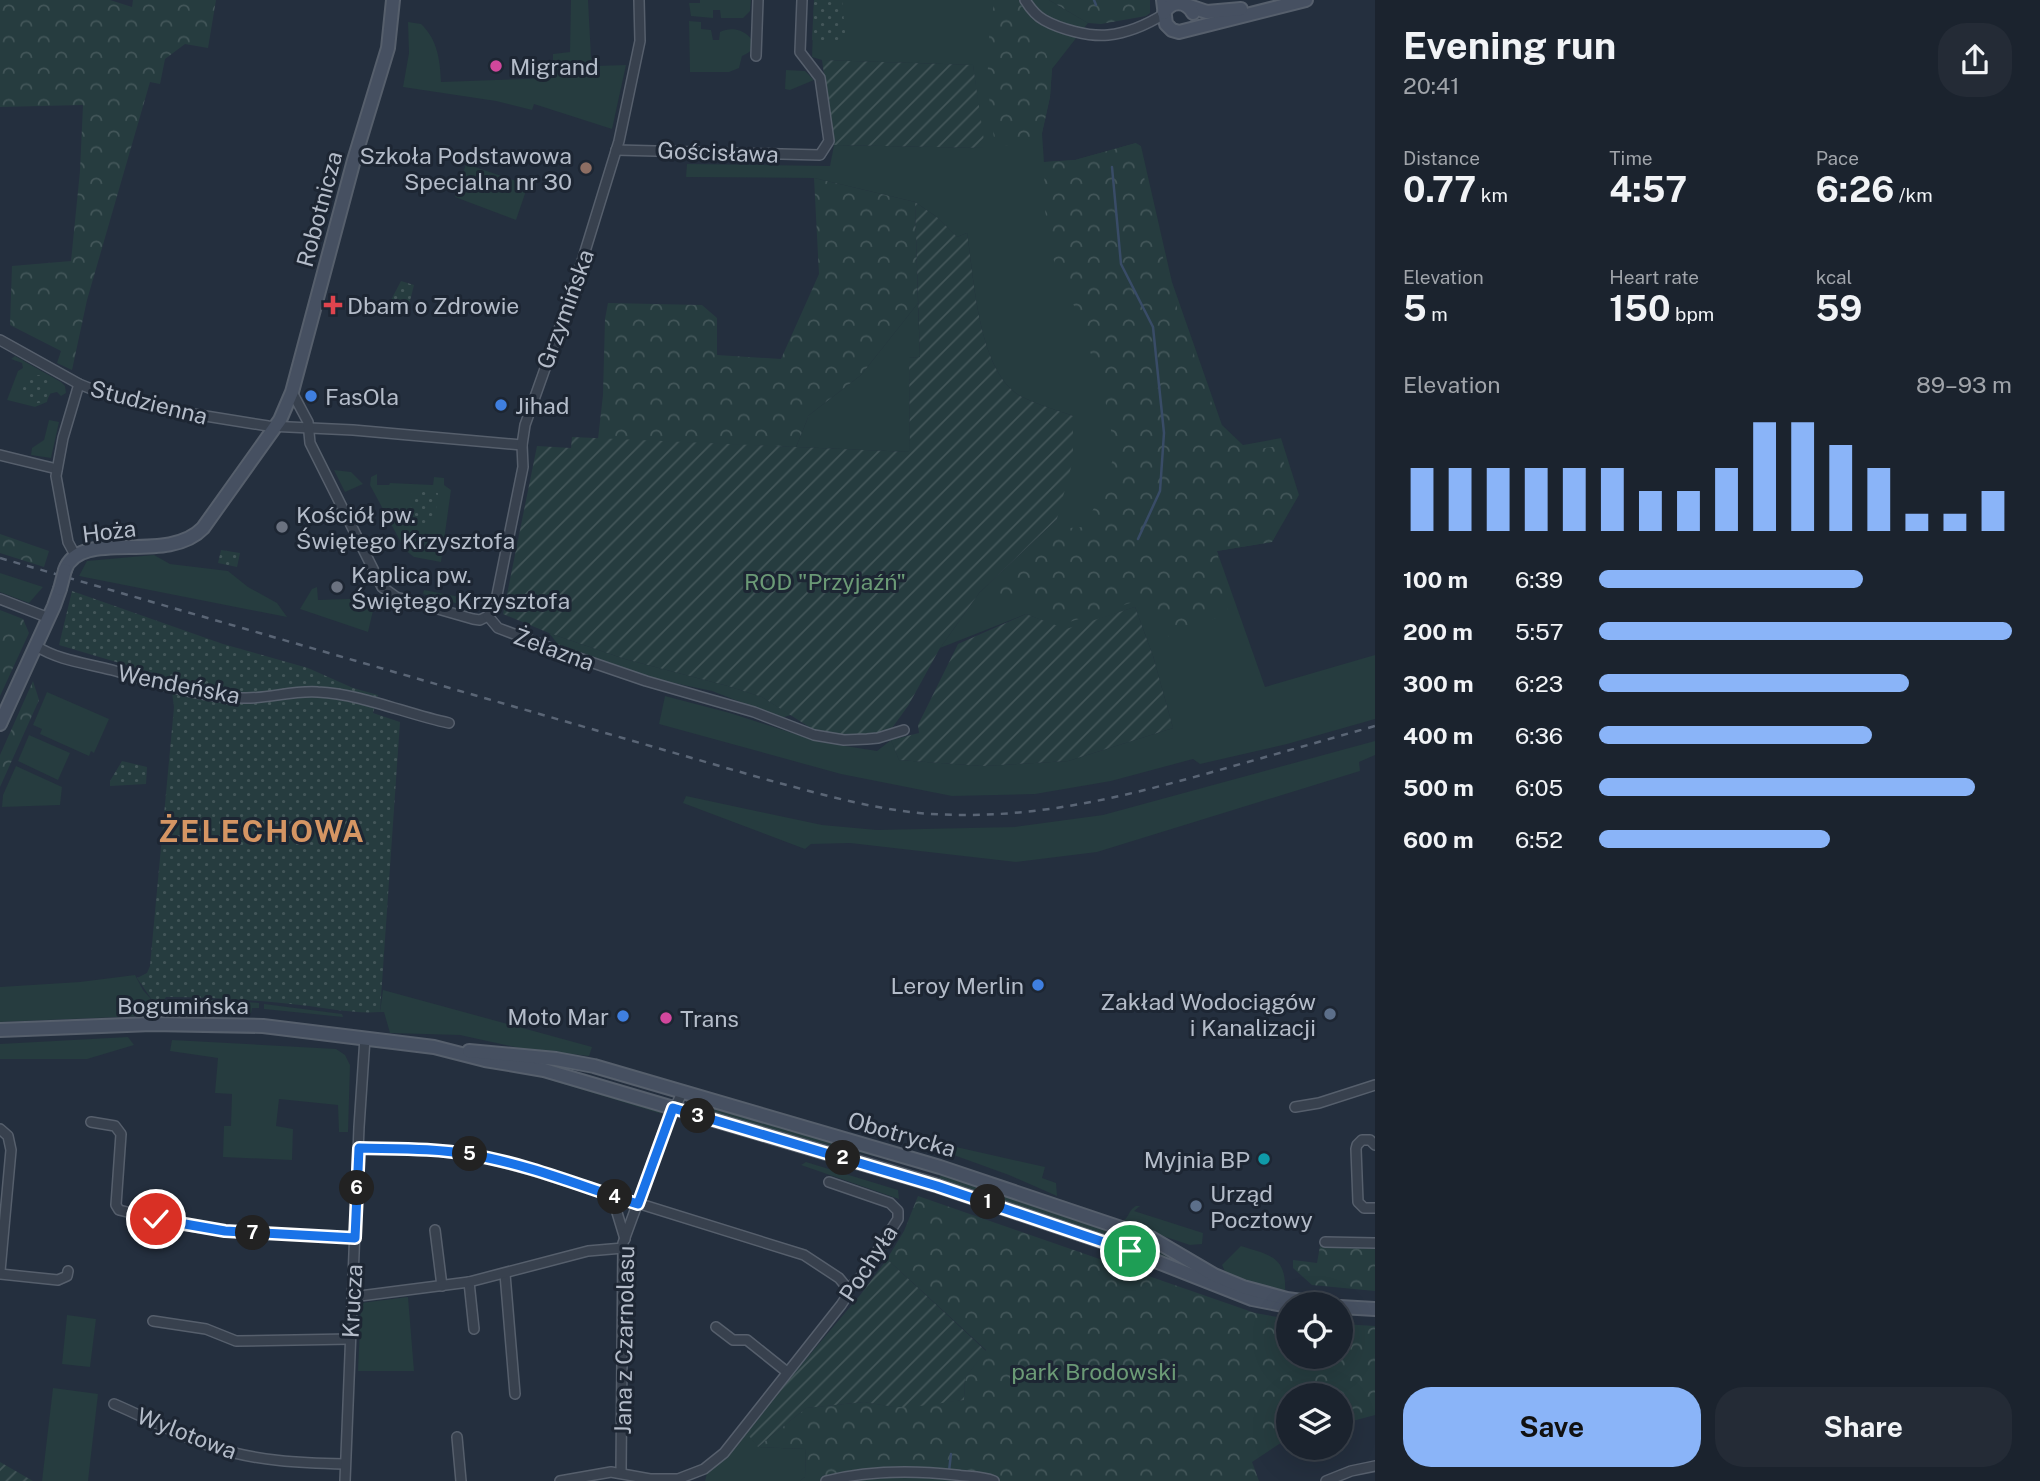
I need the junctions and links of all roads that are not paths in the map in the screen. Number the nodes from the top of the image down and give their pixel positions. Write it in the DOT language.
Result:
graph roads {
  1 [pos="393,0"];
  2 [pos="639,0"];
  3 [pos="758,0"];
  4 [pos="802,0"];
  5 [pos="1025,0"];
  6 [pos="1306,0"];
  7 [pos="1186,3"];
  8 [pos="1286,5"];
  9 [pos="1165,13"];
  10 [pos="1186,30"];
  11 [pos="756,56"];
  12 [pos="616,150"];
  13 [pos="0,340"];
  14 [pos="79,384"];
  15 [pos="292,392"];
  16 [pos="275,427"];
  17 [pos="309,427"];
  18 [pos="522,445"];
  19 [pos="0,455"];
  20 [pos="57,469"];
  21 [pos="75,555"];
  22 [pos="0,599"];
  23 [pos="488,616"];
  24 [pos="49,618"];
  25 [pos="36,646"];
  26 [pos="449,723"];
  27 [pos="0,724"];
  28 [pos="904,730"];
  29 [pos="0,1030"];
  30 [pos="365,1038"];
  31 [pos="455,1052"];
  32 [pos="1375,1085"];
  33 [pos="682,1093"];
  34 [pos="1295,1107"];
  35 [pos="673,1108"];
  36 [pos="91,1122"];
  37 [pos="0,1129"];
  38 [pos="1375,1145"];
  39 [pos="359,1148"];
  40 [pos="829,1182"];
  41 [pos="612,1196"];
  42 [pos="638,1204"];
  43 [pos="1375,1208"];
  44 [pos="435,1230"];
  45 [pos="355,1238"];
  46 [pos="1325,1242"];
  47 [pos="624,1243"];
  48 [pos="1375,1243"];
  49 [pos="68,1271"];
  50 [pos="0,1272"];
  51 [pos="505,1274"];
  52 [pos="469,1282"];
  53 [pos="442,1286"];
  54 [pos="848,1289"];
  55 [pos="1276,1296"];
  56 [pos="352,1297"];
  57 [pos="1276,1303"];
  58 [pos="1353,1308"];
  59 [pos="1375,1309"];
  60 [pos="153,1321"];
  61 [pos="716,1327"];
  62 [pos="474,1329"];
  63 [pos="350,1339"];
  64 [pos="787,1373"];
  65 [pos="515,1394"];
  66 [pos="114,1404"];
  67 [pos="457,1437"];
  68 [pos="345,1464"];
  69 [pos="1375,1466"];
  70 [pos="621,1472"];
  71 [pos="691,1478"];
  72 [pos="635,1479"];
  73 [pos="1332,1480"];
  74 [pos="345,1481"];
  75 [pos="461,1481"];
  76 [pos="561,1481"];
  77 [pos="663,1481"];
  78 [pos="826,1481"];
  79 [pos="994,1481"];
  1 -- 15 [label="street, Robotnicza"];
  2 -- 12 [label="street, Grzymińska"];
  3 -- 11 [label="street"];
  4 -- 12 [label="street, Gościsława"];
  5 -- 9 [label="street"];
  6 -- 8 [label="street"];
  7 -- 8 [label="street"];
  7 -- 9 [label="street"];
  7 -- 10 [label="street"];
  8 -- 10 [label="street"];
  9 -- 10 [label="street"];
  12 -- 18 [label="street, Grzymińska"];
  13 -- 14 [label="street, Studzienna"];
  14 -- 16 [label="street, Studzienna"];
  14 -- 20 [label="street"];
  15 -- 16 [label="street, Robotnicza"];
  15 -- 17 [label="street"];
  16 -- 17 [label="street, Studzienna"];
  16 -- 21 [label="street, Hoża"];
  17 -- 18 [label="street, Studzienna"];
  17 -- 23 [label="street, Żelazna"];
  18 -- 23 [label="street, Grzymińska"];
  19 -- 20 [label="street"];
  20 -- 21 [label="street"];
  21 -- 24 [label="street, Hoża, bridge"];
  22 -- 24 [label="street"];
  23 -- 28 [label="street, Żelazna"];
  24 -- 25 [label="street, Hoża"];
  25 -- 26 [label="street, Wendeńska"];
  25 -- 27 [label="street, Hoża"];
  29 -- 30 [label="street, Bogumińska"];
  30 -- 31 [label="street, Obotrycka"];
  30 -- 39 [label="street, Krucza"];
  31 -- 33 [label="street, Obotrycka"];
  31 -- 35 [label="street, Obotrycka"];
  32 -- 34 [label="street"];
  33 -- 35 [label="street, Jana z Czarnolasu"];
  33 -- 55 [label="street, Obotrycka"];
  35 -- 42 [label="street, Jana z Czarnolasu"];
  35 -- 57 [label="street, Obotrycka"];
  36 -- 45 [label="street"];
  37 -- 50 [label="street"];
  38 -- 43 [label="street"];
  39 -- 41 [label="street"];
  39 -- 45 [label="street, Krucza"];
  40 -- 54 [label="street, Pochyła"];
  41 -- 42 [label="street"];
  41 -- 47 [label="street"];
  42 -- 47 [label="street, Jana z Czarnolasu"];
  42 -- 54 [label="street"];
  44 -- 53 [label="street"];
  45 -- 56 [label="street, Krucza"];
  46 -- 48 [label="street"];
  47 -- 51 [label="street"];
  47 -- 70 [label="street, Jana z Czarnolasu"];
  49 -- 50 [label="street"];
  51 -- 52 [label="street"];
  51 -- 65 [label="street"];
  52 -- 53 [label="street"];
  52 -- 62 [label="street"];
  53 -- 56 [label="street"];
  54 -- 64 [label="street, Pochyła"];
  56 -- 63 [label="street, Krucza"];
  58 -- 59 [label="street"];
  60 -- 63 [label="street"];
  61 -- 64 [label="street"];
  63 -- 68 [label="street, Krucza"];
  64 -- 71 [label="street, Pochyła"];
  66 -- 68 [label="street, Wylotowa"];
  67 -- 75 [label="street"];
  68 -- 74 [label="street, Krucza"];
  69 -- 73 [label="street"];
  70 -- 72 [label="street, Pochyła"];
  70 -- 76 [label="street"];
  71 -- 77 [label="street, Pochyła"];
  72 -- 77 [label="street, Pochyła"];
  78 -- 79 [label="street"];
}
